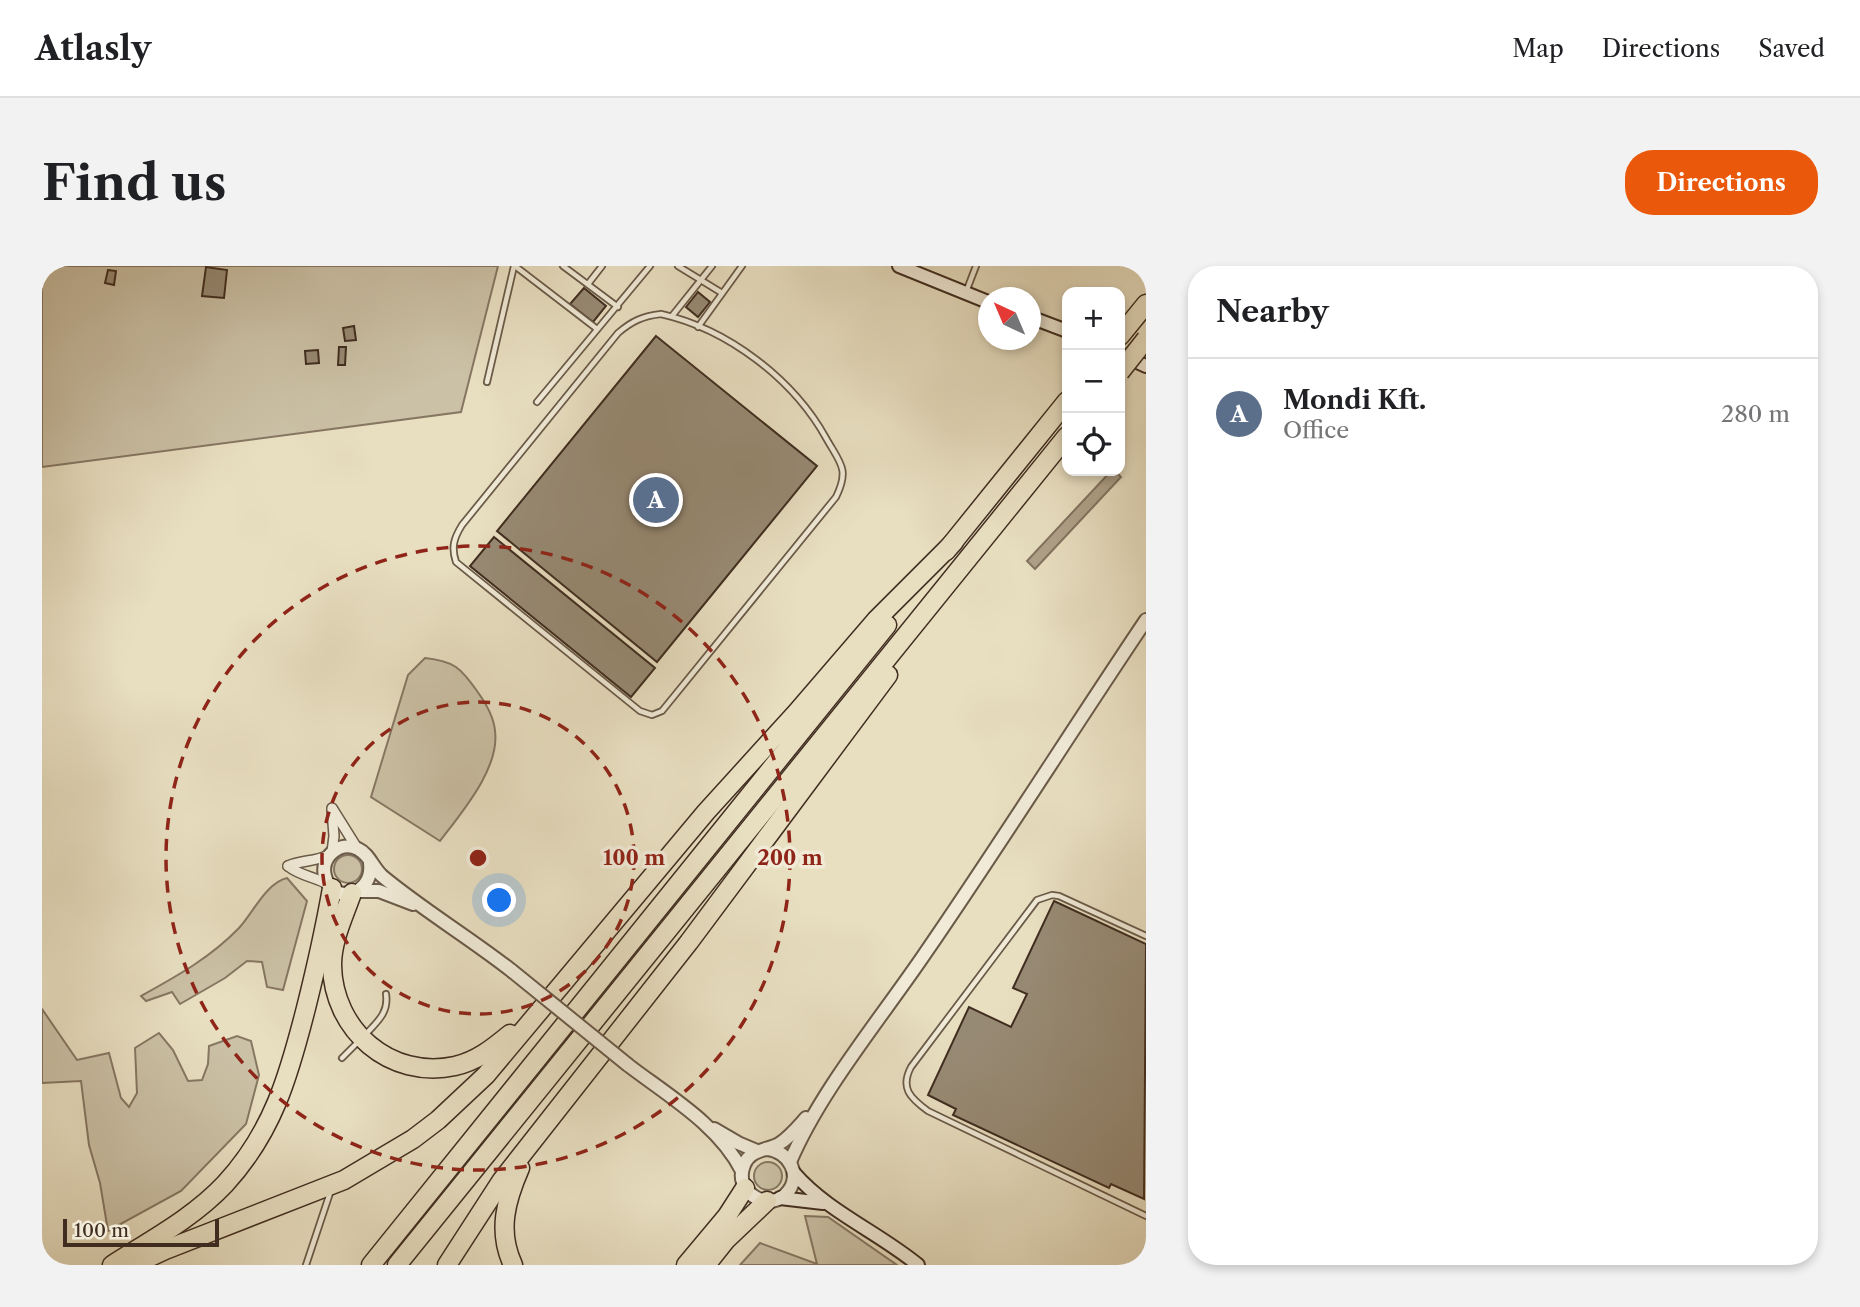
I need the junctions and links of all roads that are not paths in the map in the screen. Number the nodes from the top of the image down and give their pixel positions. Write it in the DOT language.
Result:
graph roads {
  1 [pos="514,266"];
  2 [pos="562,266"];
  3 [pos="601,266"];
  4 [pos="650,266"];
  5 [pos="678,266"];
  6 [pos="712,266"];
  7 [pos="742,266"];
  8 [pos="900,266"];
  9 [pos="976,266"];
  10 [pos="701,279"];
  11 [pos="588,284"];
  12 [pos="722,293"];
  13 [pos="965,293"];
  14 [pos="978,298"];
  15 [pos="1146,304"];
  16 [pos="618,307"];
  17 [pos="671,316"];
  18 [pos="1041,321"];
  19 [pos="698,327"];
  20 [pos="1062,329"];
  21 [pos="597,330"];
  22 [pos="1125,330"];
  23 [pos="1146,339"];
  24 [pos="1125,356"];
  25 [pos="1125,366"];
  26 [pos="1146,366"];
  27 [pos="486,382"];
  28 [pos="537,402"];
  29 [pos="1062,407"];
  30 [pos="1062,442"];
  31 [pos="954,542"];
  32 [pos="953,576"];
  33 [pos="1146,620"];
  34 [pos="358,849"];
  35 [pos="331,854"];
  36 [pos="370,863"];
  37 [pos="330,886"];
  38 [pos="355,892"];
  39 [pos="436,914"];
  40 [pos="1146,936"];
  41 [pos="571,971"];
  42 [pos="386,994"];
  43 [pos="362,1038"];
  44 [pos="342,1058"];
  45 [pos="835,1082"];
  46 [pos="704,1124"];
  47 [pos="531,1144"];
  48 [pos="761,1150"];
  49 [pos="792,1168"];
  50 [pos="744,1180"];
  51 [pos="332,1186"];
  52 [pos="774,1200"];
  53 [pos="823,1203"];
  54 [pos="1146,1216"];
  55 [pos="113,1265"];
  56 [pos="133,1265"];
  57 [pos="306,1265"];
  58 [pos="371,1265"];
  59 [pos="397,1265"];
  60 [pos="447,1265"];
  61 [pos="513,1265"];
  62 [pos="686,1265"];
  63 [pos="706,1265"];
  64 [pos="918,1265"];
  1 -- 21 [label="lane"];
  1 -- 27 [label="lane"];
  2 -- 11 [label="lane"];
  3 -- 11 [label="lane"];
  4 -- 16 [label="lane"];
  5 -- 10 [label="lane"];
  6 -- 10 [label="lane"];
  7 -- 12 [label="lane"];
  8 -- 13 [label="street"];
  9 -- 13 [label="lane"];
  10 -- 12 [label="lane"];
  10 -- 17 [label="lane"];
  11 -- 16 [label="lane"];
  12 -- 19 [label="lane"];
  13 -- 14 [label="street"];
  15 -- 22 [label="highway"];
  16 -- 21 [label="lane"];
  17 -- 19 [label="lane"];
  17 -- 19 [label="lane"];
  18 -- 20 [label="street"];
  21 -- 28 [label="lane"];
  23 -- 25 [label="highway, bridge"];
  24 -- 26 [label="street"];
  29 -- 31 [label="highway"];
  30 -- 32 [label="highway"];
  31 -- 41 [label="highway"];
  31 -- 58 [label="highway"];
  32 -- 47 [label="highway"];
  32 -- 59 [label="highway"];
  33 -- 45 [label="street"];
  34 -- 35 [label="street"];
  34 -- 35 [label="street"];
  34 -- 36 [label="street"];
  35 -- 37 [label="street"];
  35 -- 37 [label="street"];
  36 -- 38 [label="street"];
  36 -- 39 [label="street"];
  37 -- 38 [label="street"];
  37 -- 55 [label="highway"];
  38 -- 39 [label="street"];
  38 -- 43 [label="highway"];
  39 -- 46 [label="street, bridge"];
  40 -- 54 [label="lane"];
  41 -- 43 [label="highway"];
  41 -- 51 [label="highway"];
  42 -- 43 [label="lane"];
  43 -- 44 [label="lane"];
  45 -- 48 [label="street"];
  45 -- 49 [label="street"];
  46 -- 48 [label="street"];
  46 -- 50 [label="street"];
  47 -- 60 [label="highway"];
  47 -- 61 [label="highway"];
  48 -- 49 [label="street"];
  48 -- 50 [label="street"];
  49 -- 52 [label="street"];
  49 -- 53 [label="street"];
  50 -- 52 [label="street"];
  50 -- 62 [label="highway"];
  51 -- 56 [label="highway"];
  51 -- 57 [label="lane"];
  52 -- 53 [label="street"];
  52 -- 63 [label="highway"];
  53 -- 64 [label="street"];
}
